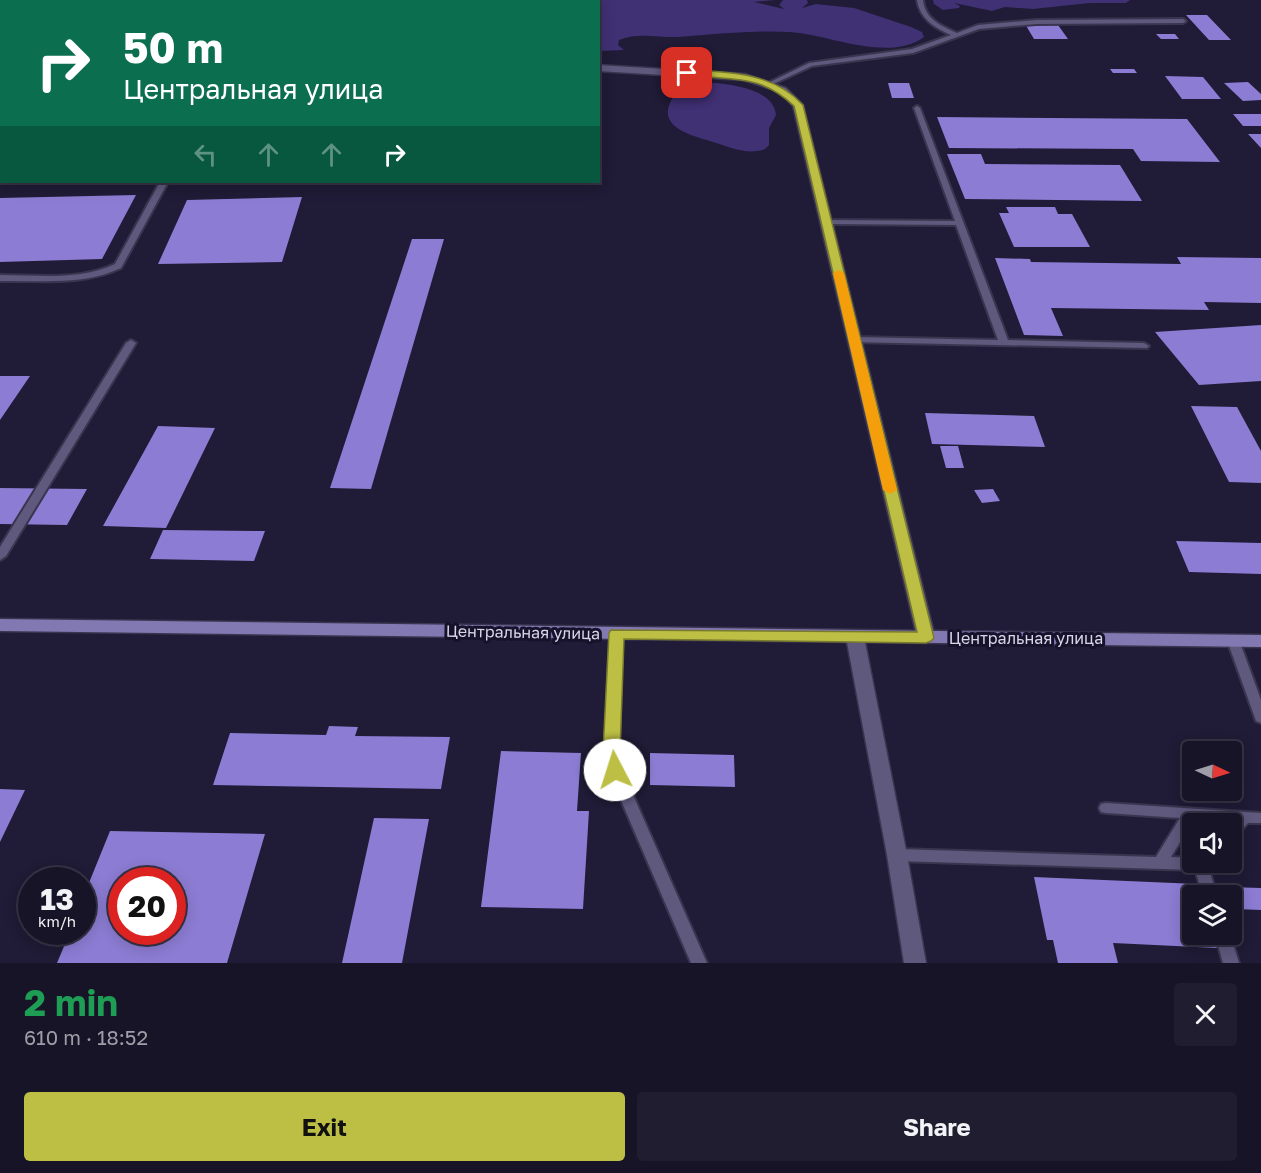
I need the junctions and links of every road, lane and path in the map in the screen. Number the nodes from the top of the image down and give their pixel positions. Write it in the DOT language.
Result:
graph roads {
  1 [pos="920,0"];
  2 [pos="1183,21"];
  3 [pos="955,34"];
  4 [pos="600,68"];
  5 [pos="769,84"];
  6 [pos="917,108"];
  7 [pos="163,183"];
  8 [pos="827,222"];
  9 [pos="960,223"];
  10 [pos="0,278"];
  11 [pos="854,340"];
  12 [pos="131,343"];
  13 [pos="1004,343"];
  14 [pos="1144,345"];
  15 [pos="0,556"];
  16 [pos="0,625"];
  17 [pos="616,633"];
  18 [pos="855,638"];
  19 [pos="926,638"];
  20 [pos="1233,640"];
  21 [pos="1261,640"];
  22 [pos="1261,718"];
  23 [pos="1106,808"];
  24 [pos="1182,813"];
  25 [pos="1242,817"];
  26 [pos="1245,817"];
  27 [pos="1261,818"];
  28 [pos="1242,820"];
  29 [pos="1182,827"];
  30 [pos="897,855"];
  31 [pos="1160,863"];
  32 [pos="1182,863"];
  33 [pos="1225,945"];
  34 [pos="699,963"];
  35 [pos="915,963"];
  36 [pos="1231,963"];
  1 -- 3 [label="lane"];
  2 -- 3 [label="lane"];
  3 -- 5 [label="lane"];
  4 -- 5 [label="street"];
  5 -- 8 [label="street"];
  6 -- 9 [label="lane"];
  7 -- 10 [label="lane"];
  8 -- 9 [label="lane"];
  8 -- 11 [label="street"];
  9 -- 13 [label="lane"];
  11 -- 13 [label="lane"];
  11 -- 19 [label="street"];
  12 -- 15 [label="lane"];
  13 -- 14 [label="lane"];
  16 -- 17 [label="street, Центральная улица"];
  17 -- 18 [label="street, Центральная улица"];
  17 -- 34 [label="lane"];
  18 -- 19 [label="street, Центральная улица"];
  18 -- 30 [label="street"];
  19 -- 20 [label="street, Центральная улица"];
  20 -- 21 [label="street, Центральная улица"];
  20 -- 22 [label="lane"];
  23 -- 24 [label="lane"];
  25 -- 26 [label="lane"];
  26 -- 27 [label="lane"];
  26 -- 28 [label="lane"];
  29 -- 31 [label="lane"];
  30 -- 31 [label="lane"];
  30 -- 35 [label="street"];
  31 -- 32 [label="lane"];
  33 -- 36 [label="lane"];
}
